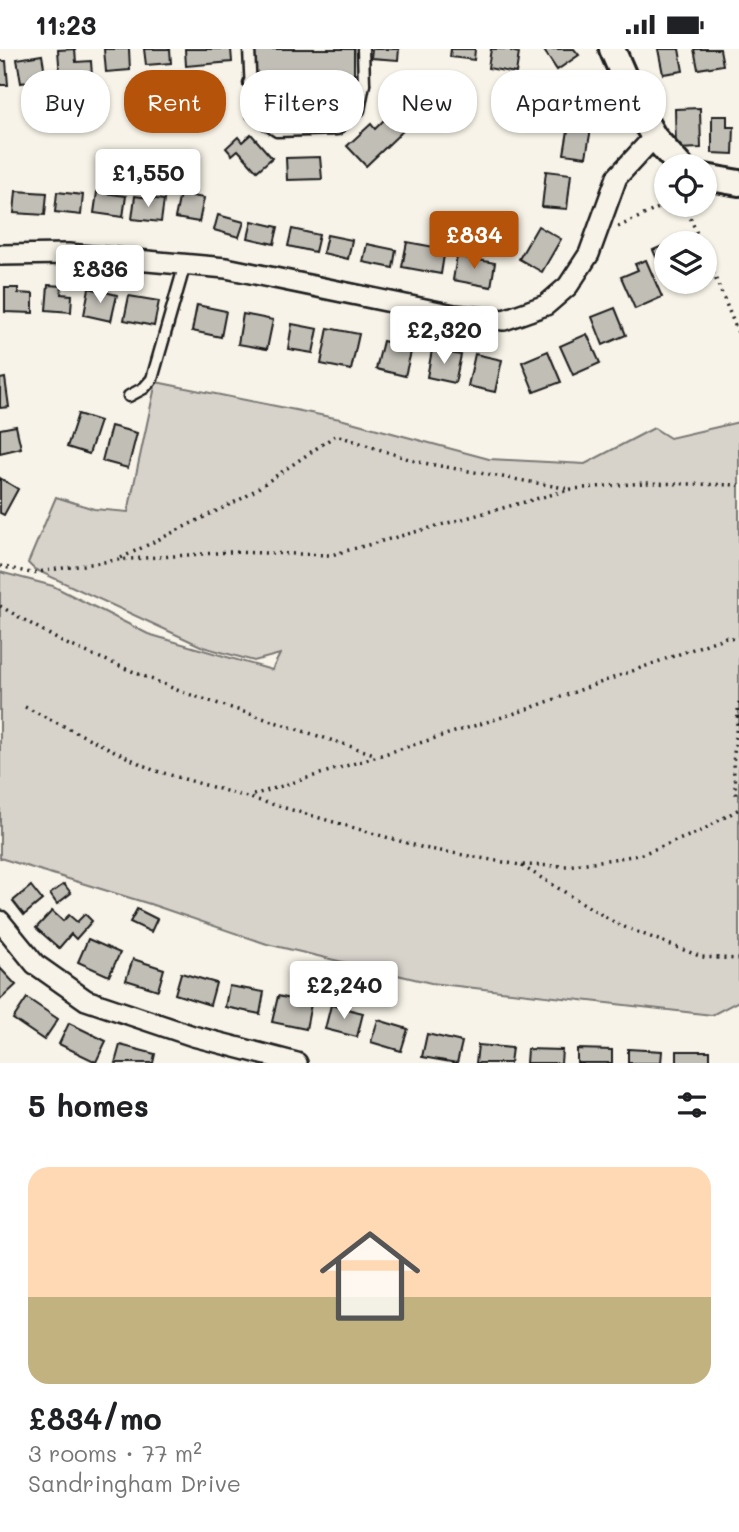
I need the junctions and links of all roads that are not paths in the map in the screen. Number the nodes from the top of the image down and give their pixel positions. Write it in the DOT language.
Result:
graph roads {
  1 [pos="249,49"];
  2 [pos="363,49"];
  3 [pos="612,49"];
  4 [pos="249,70"];
  5 [pos="364,70"];
  6 [pos="653,137"];
  7 [pos="669,154"];
  8 [pos="717,179"];
  9 [pos="739,183"];
  10 [pos="0,255"];
  11 [pos="185,264"];
  12 [pos="129,397"];
  13 [pos="0,921"];
  14 [pos="297,1063"];
  1 -- 4 [label="lane"];
  2 -- 5 [label="lane"];
  3 -- 6 [label="street"];
  6 -- 7 [label="street"];
  6 -- 11 [label="street"];
  8 -- 9 [label="street"];
  10 -- 11 [label="street"];
  11 -- 12 [label="lane"];
  13 -- 14 [label="street"];
}
